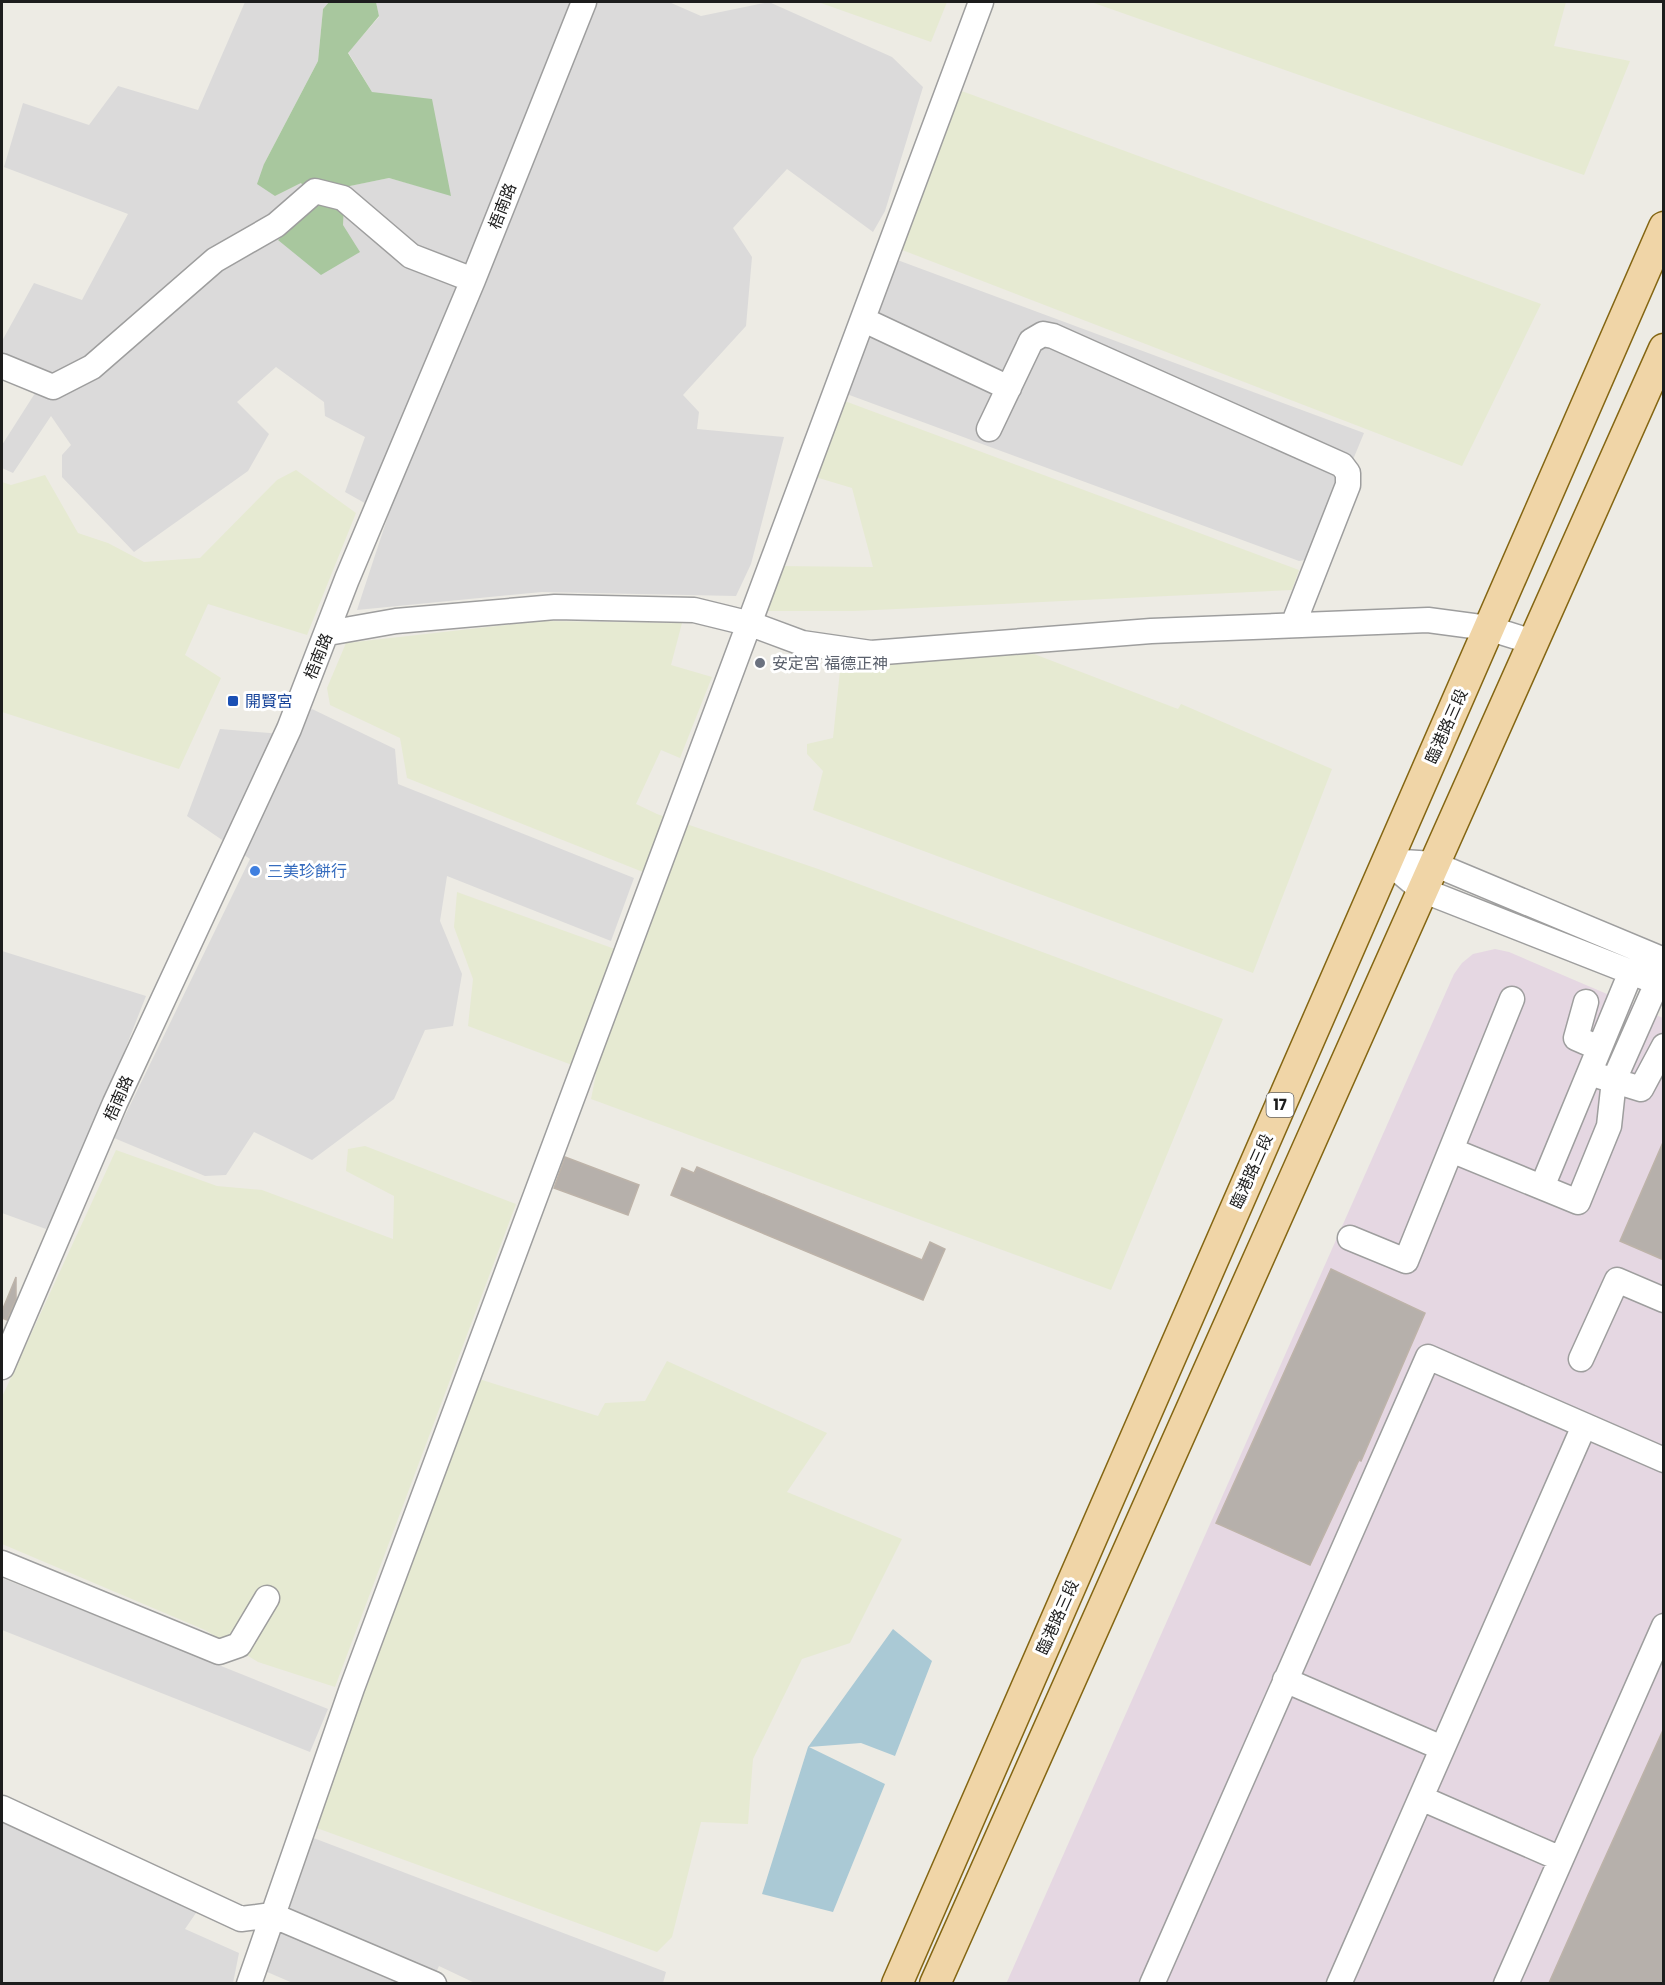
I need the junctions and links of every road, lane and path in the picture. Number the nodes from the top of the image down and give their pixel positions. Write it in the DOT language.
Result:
graph roads {
  1 [pos="584,2"];
  2 [pos="981,2"];
  3 [pos="1664,227"];
  4 [pos="473,280"];
  5 [pos="864,320"];
  6 [pos="1664,349"];
  7 [pos="2,366"];
  8 [pos="1009,388"];
  9 [pos="989,429"];
  10 [pos="751,624"];
  11 [pos="1293,625"];
  12 [pos="1488,628"];
  13 [pos="328,633"];
  14 [pos="1533,642"];
  15 [pos="1387,861"];
  16 [pos="1428,877"];
  17 [pos="1631,972"];
  18 [pos="1661,976"];
  19 [pos="1512,999"];
  20 [pos="1586,1002"];
  21 [pos="1664,1046"];
  22 [pos="1599,1048"];
  23 [pos="1588,1074"];
  24 [pos="1614,1080"];
  25 [pos="1451,1150"];
  26 [pos="1542,1187"];
  27 [pos="1350,1238"];
  28 [pos="1664,1300"];
  29 [pos="1581,1359"];
  30 [pos="2,1367"];
  31 [pos="1584,1426"];
  32 [pos="1664,1460"];
  33 [pos="2,1563"];
  34 [pos="267,1598"];
  35 [pos="1664,1626"];
  36 [pos="1286,1680"];
  37 [pos="1442,1748"];
  38 [pos="1421,1798"];
  39 [pos="2,1808"];
  40 [pos="1561,1859"];
  41 [pos="272,1914"];
  42 [pos="249,1983"];
  43 [pos="434,1983"];
  44 [pos="897,1983"];
  45 [pos="935,1983"];
  46 [pos="1152,1983"];
  47 [pos="1339,1983"];
  48 [pos="1506,1983"];
  1 -- 4 [label="street, 梧南路"];
  2 -- 5 [label="street"];
  3 -- 12 [label="main road, 臨港路三段 / 17"];
  4 -- 7 [label="street"];
  4 -- 13 [label="street, 梧南路"];
  5 -- 8 [label="street"];
  5 -- 10 [label="street"];
  6 -- 14 [label="main road"];
  8 -- 9 [label="street"];
  8 -- 11 [label="street"];
  10 -- 11 [label="street"];
  10 -- 13 [label="street"];
  10 -- 41 [label="street"];
  11 -- 12 [label="street"];
  12 -- 14 [label="street"];
  12 -- 15 [label="main road, 臨港路三段 / 17"];
  13 -- 30 [label="street, 梧南路"];
  14 -- 16 [label="main road"];
  15 -- 16 [label="street"];
  15 -- 44 [label="main road, 臨港路三段 / 17"];
  16 -- 17 [label="street"];
  16 -- 18 [label="street"];
  16 -- 45 [label="main road"];
  17 -- 18 [label="street"];
  17 -- 22 [label="street"];
  18 -- 24 [label="street"];
  19 -- 25 [label="street"];
  20 -- 22 [label="street"];
  21 -- 24 [label="street"];
  22 -- 23 [label="street"];
  23 -- 24 [label="street"];
  23 -- 26 [label="street"];
  24 -- 26 [label="street"];
  25 -- 26 [label="street"];
  25 -- 27 [label="street"];
  28 -- 29 [label="street"];
  31 -- 32 [label="street"];
  31 -- 36 [label="street"];
  31 -- 37 [label="street"];
  33 -- 34 [label="street"];
  35 -- 40 [label="street"];
  36 -- 37 [label="street"];
  36 -- 46 [label="street"];
  37 -- 38 [label="street"];
  38 -- 40 [label="street"];
  38 -- 47 [label="street"];
  39 -- 41 [label="street"];
  40 -- 48 [label="street"];
  41 -- 42 [label="street"];
  41 -- 43 [label="street"];
}
